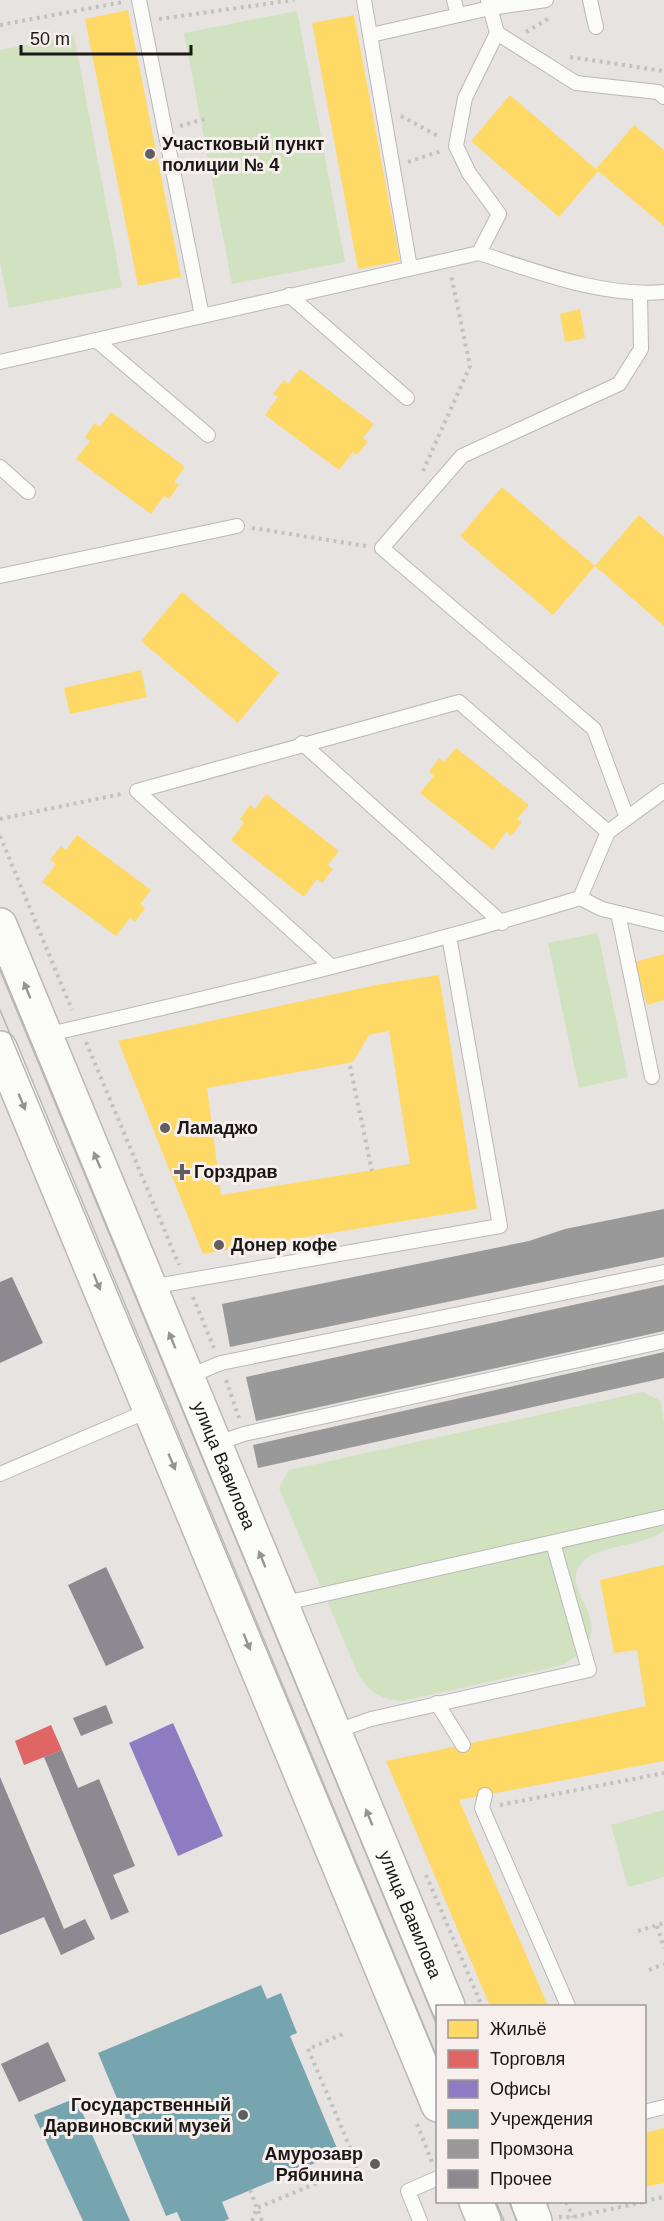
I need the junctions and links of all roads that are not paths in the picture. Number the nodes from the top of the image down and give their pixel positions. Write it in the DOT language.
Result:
graph roads {
  1 [pos="139,0"];
  2 [pos="364,0"];
  3 [pos="454,0"];
  4 [pos="546,0"];
  5 [pos="590,0"];
  6 [pos="489,4"];
  7 [pos="458,15"];
  8 [pos="596,27"];
  9 [pos="497,33"];
  10 [pos="371,35"];
  11 [pos="664,97"];
  12 [pos="479,253"];
  13 [pos="410,267"];
  14 [pos="664,292"];
  15 [pos="640,294"];
  16 [pos="289,295"];
  17 [pos="202,316"];
  18 [pos="96,340"];
  19 [pos="0,362"];
  20 [pos="407,398"];
  21 [pos="207,435"];
  22 [pos="0,467"];
  23 [pos="28,492"];
  24 [pos="237,526"];
  25 [pos="0,576"];
  26 [pos="302,743"];
  27 [pos="664,791"];
  28 [pos="627,818"];
  29 [pos="608,832"];
  30 [pos="580,898"];
  31 [pos="618,914"];
  32 [pos="502,922"];
  33 [pos="664,924"];
  34 [pos="0,926"];
  35 [pos="449,936"];
  36 [pos="331,966"];
  37 [pos="45,1035"];
  38 [pos="0,1048"];
  39 [pos="652,1077"];
  40 [pos="664,1272"];
  41 [pos="150,1287"];
  42 [pos="664,1341"];
  43 [pos="187,1377"];
  44 [pos="150,1410"];
  45 [pos="215,1444"];
  46 [pos="0,1474"];
  47 [pos="664,1517"];
  48 [pos="553,1543"];
  49 [pos="281,1604"];
  50 [pos="437,1703"];
  51 [pos="334,1731"];
  52 [pos="463,1745"];
  53 [pos="484,1802"];
  54 [pos="447,2005"];
  55 [pos="567,2005"];
  56 [pos="436,2100"];
  57 [pos="664,2107"];
  58 [pos="646,2112"];
  59 [pos="436,2179"];
  60 [pos="476,2203"];
  61 [pos="528,2203"];
  62 [pos="420,2221"];
  63 [pos="484,2221"];
  64 [pos="535,2221"];
  1 -- 17 [label="lane"];
  2 -- 10 [label="lane"];
  3 -- 7 [label="lane"];
  4 -- 6 [label="lane"];
  5 -- 8 [label="lane"];
  6 -- 7 [label="lane"];
  6 -- 9 [label="lane"];
  7 -- 10 [label="lane"];
  9 -- 11 [label="lane"];
  9 -- 12 [label="lane"];
  10 -- 13 [label="lane"];
  12 -- 13 [label="lane"];
  12 -- 15 [label="lane"];
  13 -- 16 [label="lane"];
  14 -- 15 [label="lane"];
  15 -- 28 [label="lane"];
  16 -- 17 [label="lane"];
  16 -- 20 [label="lane"];
  17 -- 18 [label="lane"];
  18 -- 19 [label="lane"];
  18 -- 21 [label="lane"];
  22 -- 23 [label="lane"];
  24 -- 25 [label="lane"];
  26 -- 29 [label="lane"];
  26 -- 32 [label="lane"];
  26 -- 36 [label="lane"];
  27 -- 28 [label="lane"];
  28 -- 29 [label="lane"];
  29 -- 30 [label="lane"];
  30 -- 31 [label="lane"];
  30 -- 32 [label="lane"];
  31 -- 33 [label="lane"];
  31 -- 39 [label="lane"];
  32 -- 35 [label="lane"];
  37 -- 34 [label="main road, улица Вавилова, one-way"];
  35 -- 36 [label="lane"];
  35 -- 41 [label="lane"];
  36 -- 37 [label="lane"];
  41 -- 37 [label="main road, улица Вавилова, one-way"];
  38 -- 44 [label="main road, one-way"];
  40 -- 43 [label="lane"];
  43 -- 41 [label="main road, улица Вавилова, one-way"];
  42 -- 45 [label="lane"];
  43 -- 45 [label="main road, улица Вавилова"];
  44 -- 46 [label="lane"];
  44 -- 56 [label="main road, one-way"];
  49 -- 45 [label="main road, улица Вавилова, one-way"];
  47 -- 48 [label="lane"];
  48 -- 49 [label="lane"];
  48 -- 50 [label="lane"];
  49 -- 51 [label="main road, улица Вавилова"];
  50 -- 51 [label="lane"];
  50 -- 52 [label="lane"];
  54 -- 51 [label="main road, улица Вавилова, one-way"];
  53 -- 55 [label="lane"];
  57 -- 58 [label="lane"];
  59 -- 62 [label="lane"];
  60 -- 63 [label="main road"];
  61 -- 64 [label="main road"];
}
